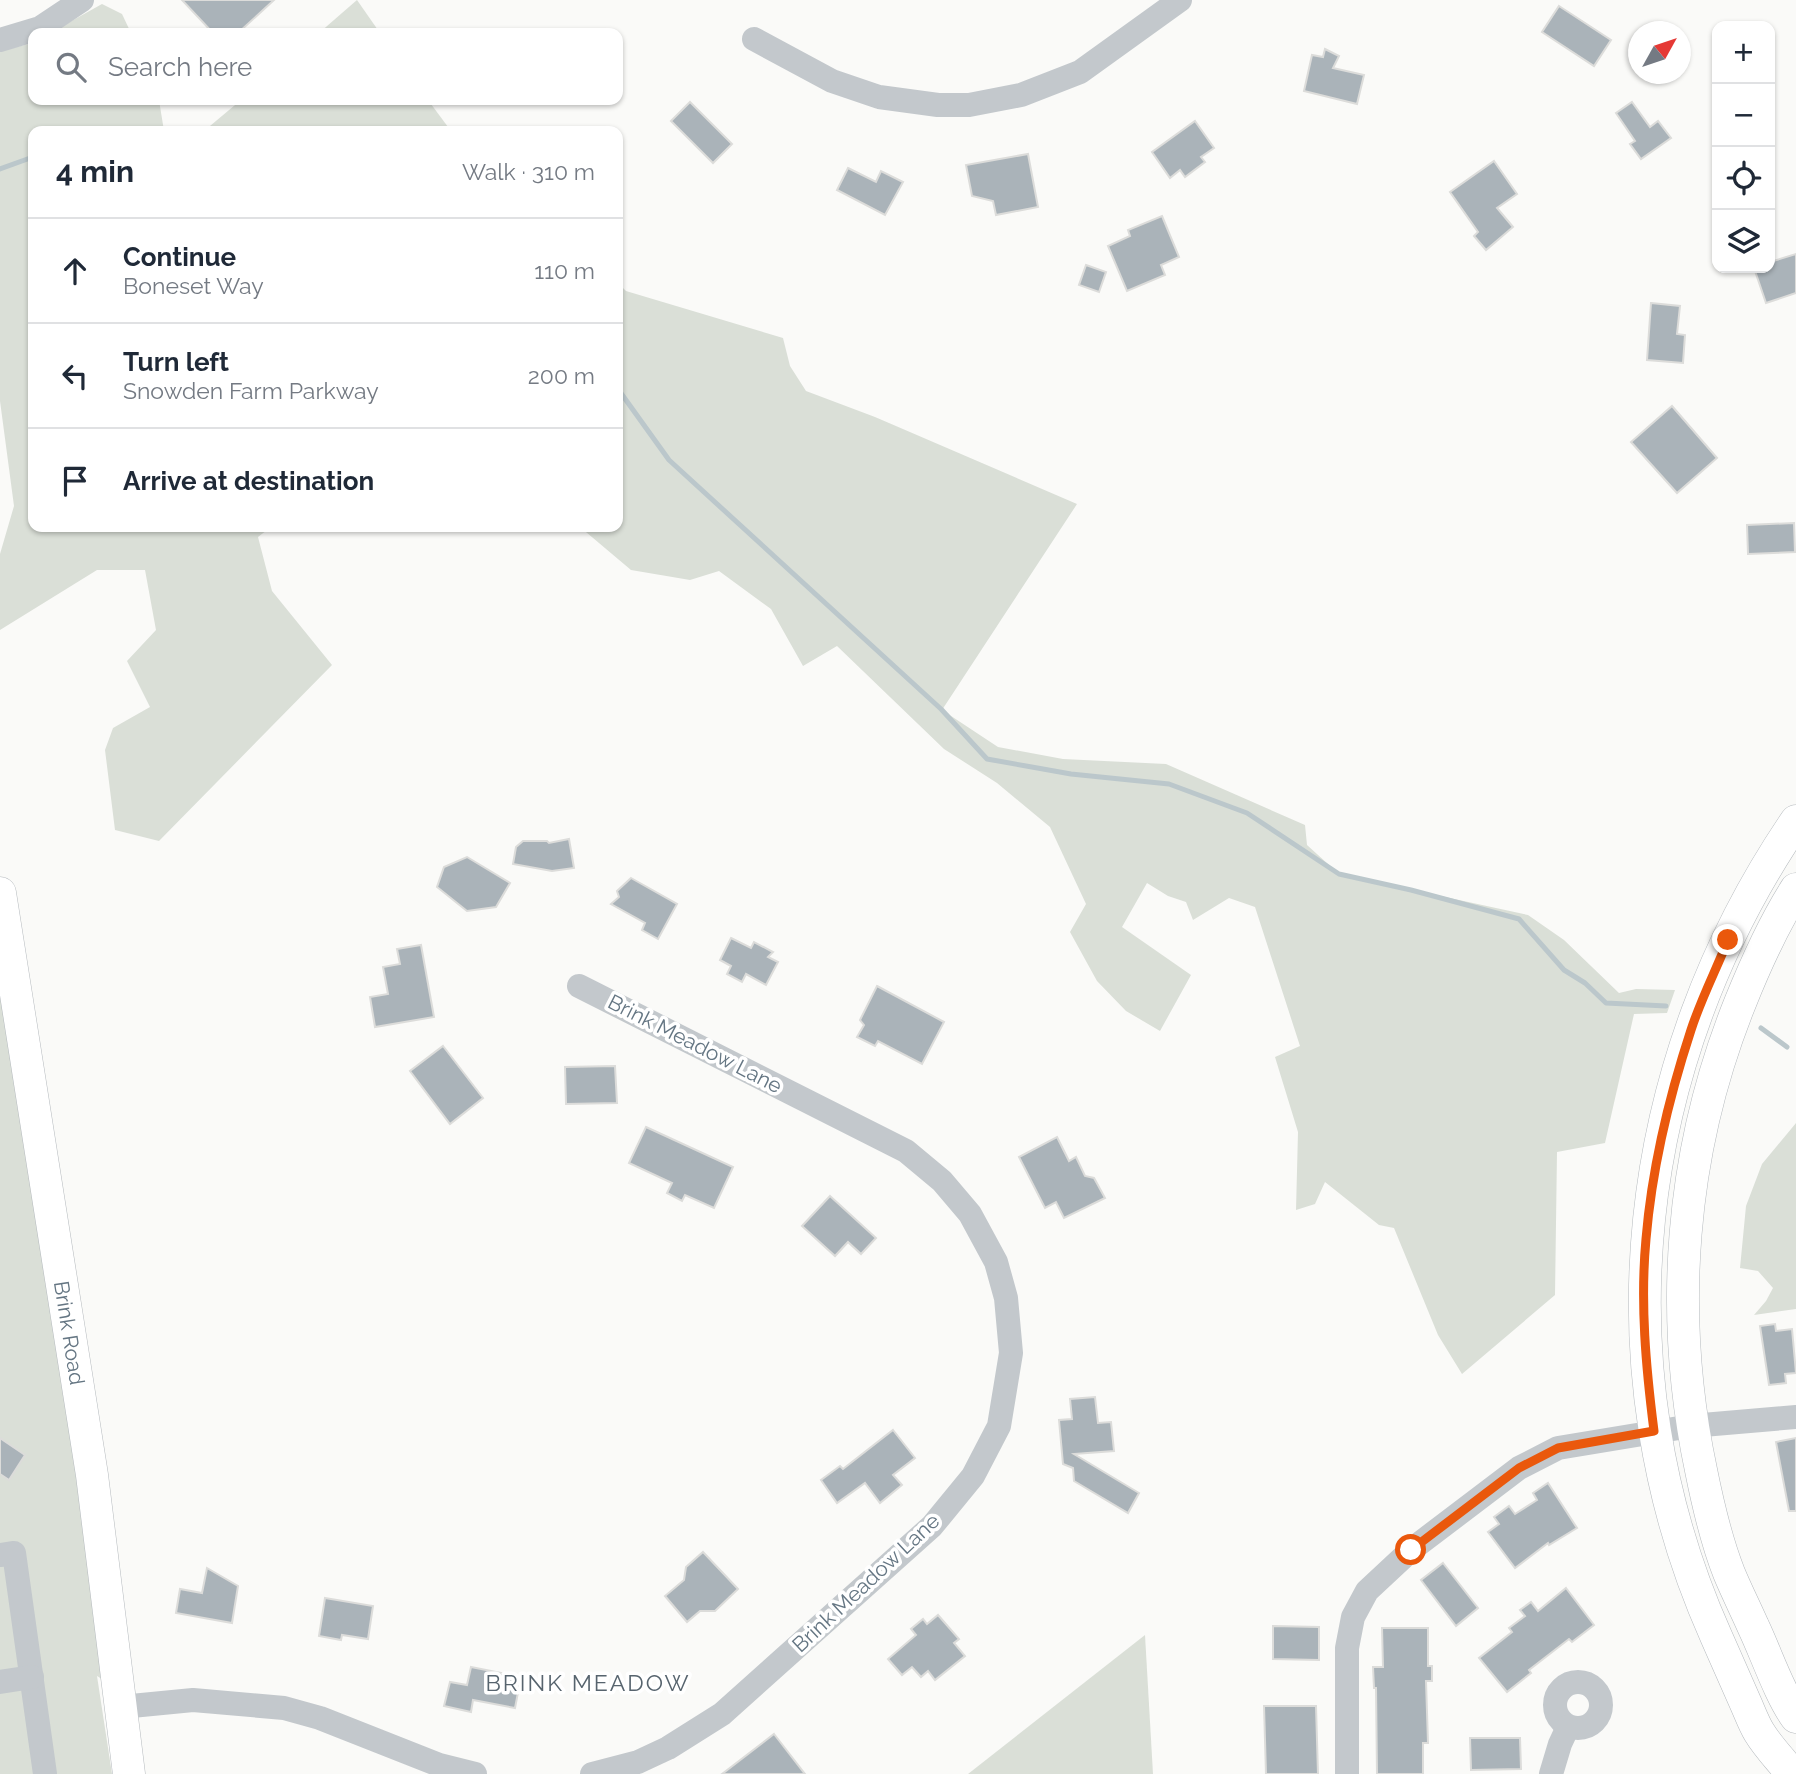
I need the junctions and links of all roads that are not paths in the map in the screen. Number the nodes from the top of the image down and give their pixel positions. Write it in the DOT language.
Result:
graph roads {
  1 [pos="82,0"];
  2 [pos="1180,0"];
  3 [pos="37,28"];
  4 [pos="28,31"];
  5 [pos="0,40"];
  6 [pos="754,40"];
  7 [pos="1796,821"];
  8 [pos="1796,889"];
  9 [pos="0,893"];
  10 [pos="579,986"];
  11 [pos="1796,1417"];
  12 [pos="1692,1426"];
  13 [pos="1654,1431"];
  14 [pos="0,1555"];
  15 [pos="32,1677"];
  16 [pos="0,1682"];
  17 [pos="121,1707"];
  18 [pos="1796,1717"];
  19 [pos="1568,1727"];
  20 [pos="427,1768"];
  21 [pos="45,1774"];
  22 [pos="129,1774"];
  23 [pos="475,1774"];
  24 [pos="592,1774"];
  25 [pos="1347,1774"];
  26 [pos="1551,1774"];
  27 [pos="1792,1774"];
  1 -- 3 [label="street"];
  2 -- 6 [label="street"];
  4 -- 5 [label="street"];
  7 -- 13 [label="main road"];
  8 -- 12 [label="main road"];
  9 -- 17 [label="main road, Brink Road"];
  10 -- 24 [label="street, Brink Meadow Lane"];
  11 -- 12 [label="street"];
  12 -- 13 [label="street"];
  12 -- 18 [label="main road"];
  13 -- 25 [label="street"];
  13 -- 27 [label="main road"];
  14 -- 15 [label="street"];
  15 -- 16 [label="street"];
  15 -- 21 [label="street"];
  17 -- 20 [label="street"];
  17 -- 22 [label="main road, Brink Road"];
  19 -- 26 [label="street"];
  20 -- 23 [label="street"];
}
